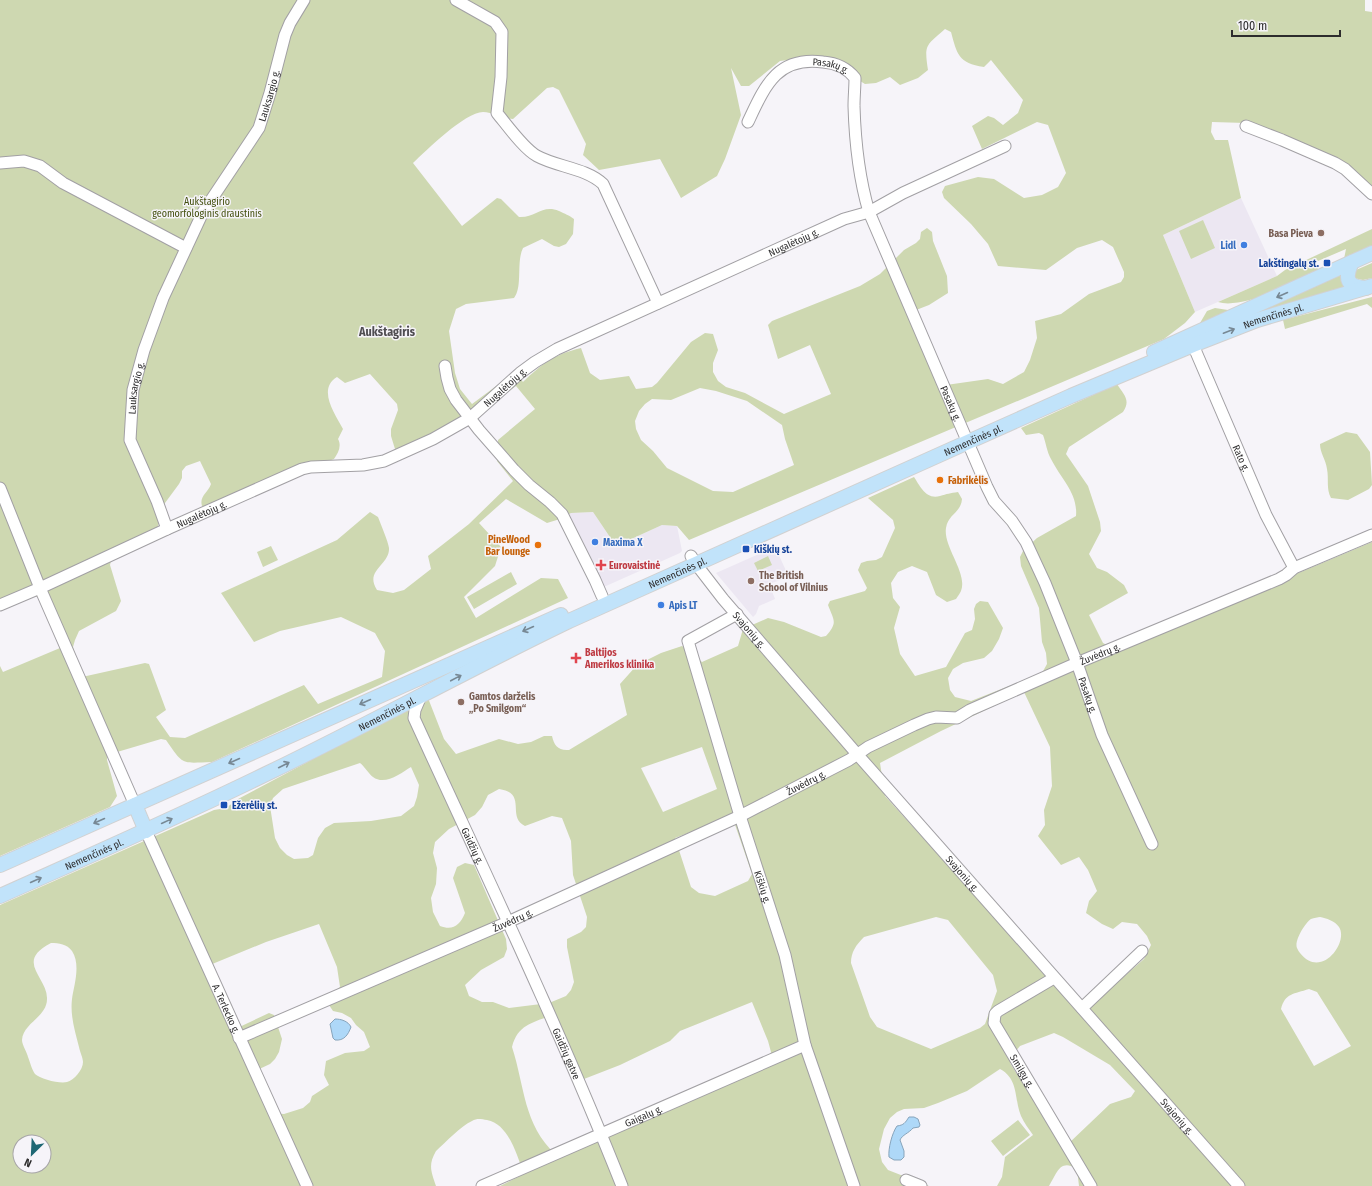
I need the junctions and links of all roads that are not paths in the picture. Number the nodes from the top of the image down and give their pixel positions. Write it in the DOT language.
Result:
graph roads {
  1 [pos="304,0"];
  2 [pos="456,0"];
  3 [pos="748,122"];
  4 [pos="1246,126"];
  5 [pos="1005,146"];
  6 [pos="0,163"];
  7 [pos="1372,194"];
  8 [pos="869,212"];
  9 [pos="186,248"];
  10 [pos="1372,253"];
  11 [pos="1352,262"];
  12 [pos="1369,287"];
  13 [pos="658,304"];
  14 [pos="1193,346"];
  15 [pos="445,366"];
  16 [pos="470,418"];
  17 [pos="966,437"];
  18 [pos="0,488"];
  19 [pos="167,529"];
  20 [pos="1372,535"];
  21 [pos="693,560"];
  22 [pos="1294,568"];
  23 [pos="40,588"];
  24 [pos="602,596"];
  25 [pos="0,605"];
  26 [pos="737,614"];
  27 [pos="1077,663"];
  28 [pos="421,696"];
  29 [pos="393,710"];
  30 [pos="414,718"];
  31 [pos="857,754"];
  32 [pos="135,805"];
  33 [pos="740,816"];
  34 [pos="146,830"];
  35 [pos="1152,844"];
  36 [pos="0,865"];
  37 [pos="0,896"];
  38 [pos="508,922"];
  39 [pos="1142,951"];
  40 [pos="531,973"];
  41 [pos="1054,978"];
  42 [pos="1082,1008"];
  43 [pos="239,1038"];
  44 [pos="804,1045"];
  45 [pos="601,1134"];
  46 [pos="906,1180"];
  47 [pos="307,1186"];
  48 [pos="482,1186"];
  49 [pos="622,1186"];
  50 [pos="854,1186"];
  51 [pos="921,1186"];
  52 [pos="1092,1186"];
  53 [pos="1239,1186"];
  1 -- 9 [label="street, Lauksargio g."];
  2 -- 13 [label="street"];
  3 -- 8 [label="street, Pasakų g."];
  4 -- 7 [label="street"];
  5 -- 8 [label="street, Nugalėtojų g."];
  6 -- 9 [label="street"];
  8 -- 13 [label="street, Nugalėtojų g."];
  8 -- 17 [label="street, Pasakų g."];
  9 -- 19 [label="street, Lauksargio g."];
  10 -- 11 [label="main road, Nemenčinės pl."];
  11 -- 12 [label="main road"];
  11 -- 17 [label="main road, Nemenčinės pl., one-way"];
  14 -- 12 [label="main road, Nemenčinės pl., one-way"];
  13 -- 16 [label="street, Nugalėtojų g."];
  14 -- 17 [label="main road, Nemenčinės pl."];
  14 -- 22 [label="street, Rato g."];
  15 -- 16 [label="street"];
  16 -- 19 [label="street, Nugalėtojų g."];
  16 -- 24 [label="street"];
  17 -- 21 [label="main road, Nemenčinės pl."];
  17 -- 27 [label="street, Pasakų g."];
  18 -- 23 [label="street"];
  19 -- 23 [label="street, Nugalėtojų g."];
  20 -- 22 [label="street, Žuvėdrų g."];
  21 -- 24 [label="main road, Nemenčinės pl."];
  21 -- 26 [label="street, Svajonių g."];
  28 -- 21 [label="main road, Nemenčinės pl., one-way"];
  22 -- 27 [label="street, Žuvėdrų g."];
  23 -- 25 [label="street, Nugalėtojų g."];
  23 -- 32 [label="street"];
  24 -- 32 [label="main road, Nemenčinės pl., one-way"];
  26 -- 31 [label="street, Svajonių g."];
  26 -- 33 [label="street, Kiškių g."];
  27 -- 31 [label="street, Žuvėdrų g."];
  27 -- 35 [label="street, Pasakų g."];
  28 -- 29 [label="main road, Nemenčinės pl."];
  28 -- 30 [label="street"];
  29 -- 30 [label="street"];
  34 -- 29 [label="main road, Nemenčinės pl., one-way"];
  30 -- 38 [label="street, Gaidžių g."];
  31 -- 33 [label="street, Žuvėdrų g."];
  31 -- 41 [label="street, Svajonių g."];
  32 -- 34 [label="main road"];
  32 -- 36 [label="main road, Nemenčinės pl., one-way"];
  33 -- 38 [label="street, Žuvėdrų g."];
  33 -- 44 [label="street, Kiškių g."];
  37 -- 34 [label="main road, Nemenčinės pl., one-way"];
  34 -- 43 [label="street, A. Terlecko g."];
  38 -- 40 [label="street, Gaidžių g."];
  38 -- 43 [label="street, Žuvėdrų g."];
  39 -- 42 [label="street"];
  40 -- 45 [label="street, Gaidžių gatve"];
  41 -- 42 [label="street, Svajonių g."];
  41 -- 52 [label="street, Smilgų g."];
  42 -- 53 [label="street, Svajonių g."];
  43 -- 47 [label="street, A. Terlecko g."];
  44 -- 45 [label="street, Gaigalų g."];
  44 -- 50 [label="street, Kiškių g."];
  45 -- 48 [label="street, Gaigalų g."];
  45 -- 49 [label="street, Gaidžių gatve"];
  46 -- 51 [label="street"];
}
